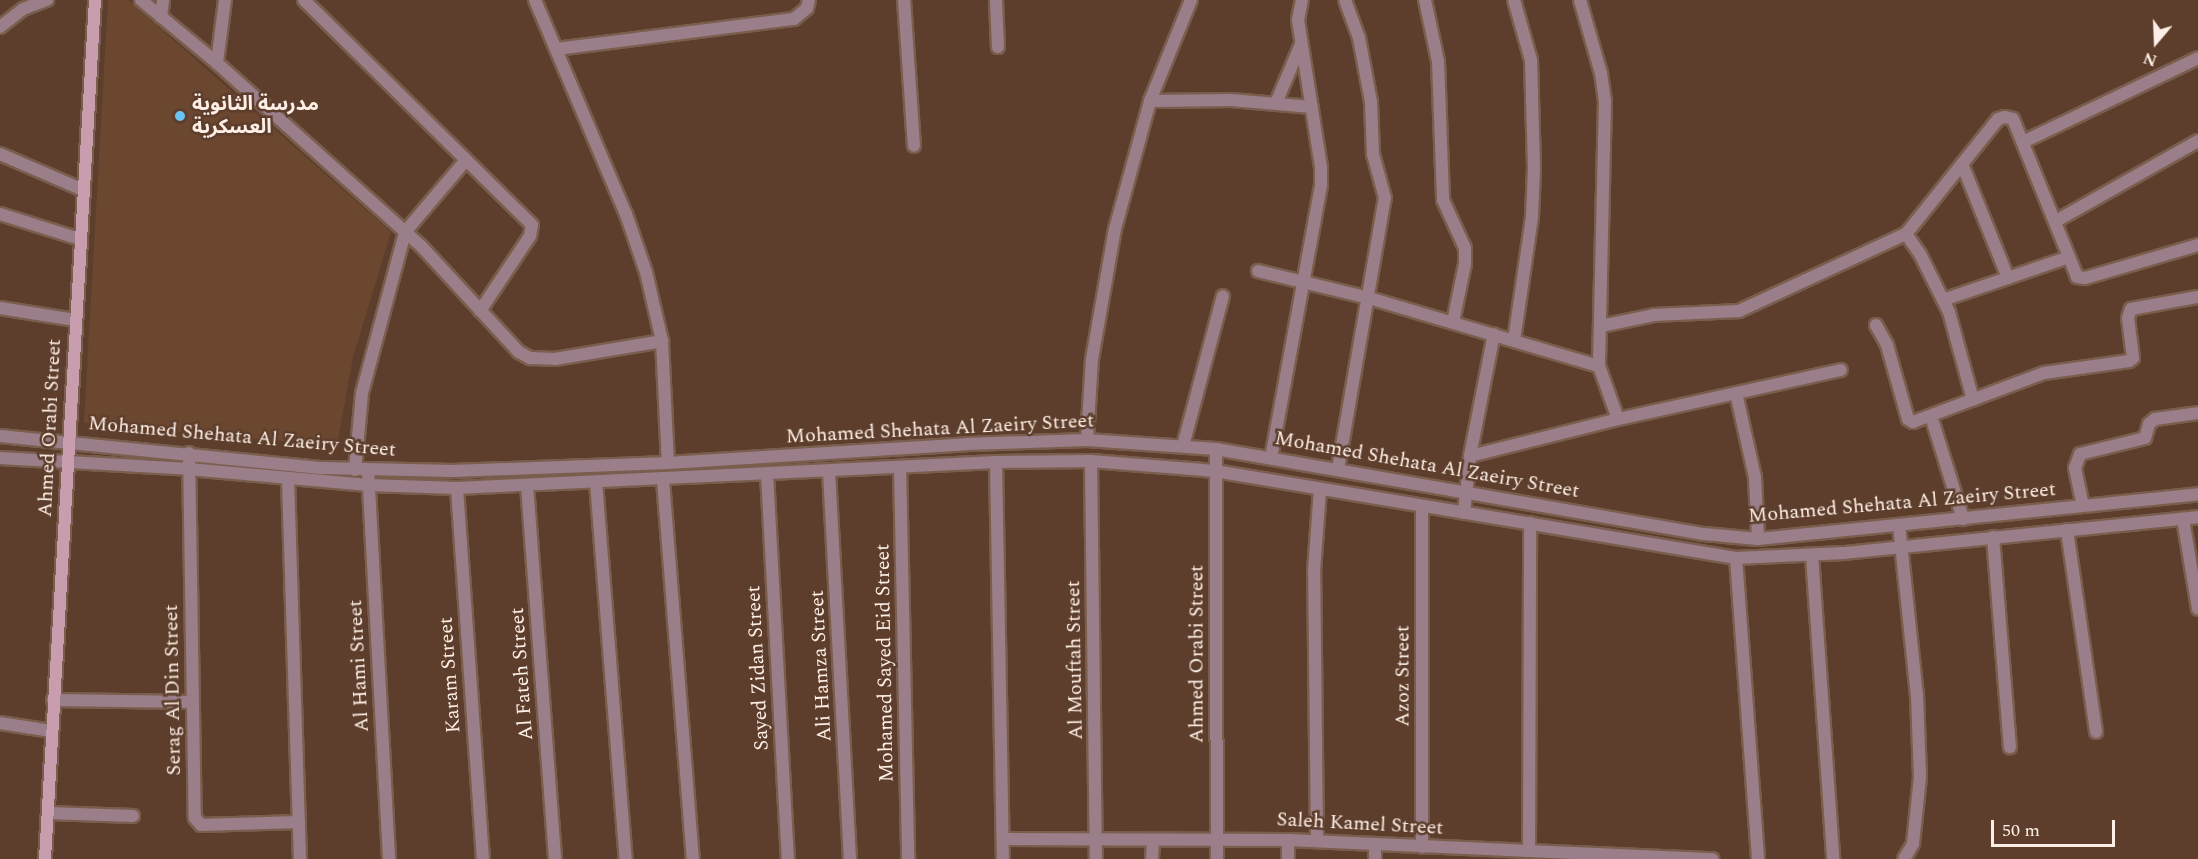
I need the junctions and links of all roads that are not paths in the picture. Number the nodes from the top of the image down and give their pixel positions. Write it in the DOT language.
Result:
graph roads {
  1 [pos="47,0"];
  2 [pos="94,0"];
  3 [pos="141,0"];
  4 [pos="163,0"];
  5 [pos="225,0"];
  6 [pos="304,0"];
  7 [pos="535,0"];
  8 [pos="809,0"];
  9 [pos="904,0"];
  10 [pos="996,0"];
  11 [pos="1191,0"];
  12 [pos="1302,0"];
  13 [pos="1345,0"];
  14 [pos="1425,0"];
  15 [pos="1514,0"];
  16 [pos="1580,0"];
  17 [pos="161,17"];
  18 [pos="0,27"];
  19 [pos="1301,43"];
  20 [pos="998,47"];
  21 [pos="556,49"];
  22 [pos="2198,58"];
  23 [pos="217,63"];
  24 [pos="1150,101"];
  25 [pos="1276,104"];
  26 [pos="1312,107"];
  27 [pos="2198,141"];
  28 [pos="2023,142"];
  29 [pos="914,146"];
  30 [pos="0,154"];
  31 [pos="466,160"];
  32 [pos="1962,164"];
  33 [pos="83,190"];
  34 [pos="0,214"];
  35 [pos="2056,221"];
  36 [pos="405,232"];
  37 [pos="1906,234"];
  38 [pos="80,238"];
  39 [pos="2198,245"];
  40 [pos="2069,257"];
  41 [pos="1258,271"];
  42 [pos="2008,278"];
  43 [pos="1303,282"];
  44 [pos="1223,296"];
  45 [pos="2198,297"];
  46 [pos="1369,298"];
  47 [pos="1943,300"];
  48 [pos="0,308"];
  49 [pos="480,311"];
  50 [pos="75,320"];
  51 [pos="1453,322"];
  52 [pos="1876,325"];
  53 [pos="1600,326"];
  54 [pos="1494,334"];
  55 [pos="662,340"];
  56 [pos="1514,340"];
  57 [pos="1599,366"];
  58 [pos="1841,370"];
  59 [pos="1736,393"];
  60 [pos="1973,400"];
  61 [pos="2198,413"];
  62 [pos="1931,416"];
  63 [pos="1618,419"];
  64 [pos="0,436"];
  65 [pos="1087,440"];
  66 [pos="69,442"];
  67 [pos="1005,442"];
  68 [pos="966,444"];
  69 [pos="1183,446"];
  70 [pos="1216,449"];
  71 [pos="189,453"];
  72 [pos="1470,456"];
  73 [pos="0,458"];
  74 [pos="1270,458"];
  75 [pos="1091,460"];
  76 [pos="68,462"];
  77 [pos="999,462"];
  78 [pos="668,463"];
  79 [pos="968,463"];
  80 [pos="900,467"];
  81 [pos="189,469"];
  82 [pos="1338,469"];
  83 [pos="355,470"];
  84 [pos="368,470"];
  85 [pos="1215,471"];
  86 [pos="829,472"];
  87 [pos="767,474"];
  88 [pos="288,479"];
  89 [pos="663,480"];
  90 [pos="596,482"];
  91 [pos="368,485"];
  92 [pos="527,485"];
  93 [pos="457,488"];
  94 [pos="1320,489"];
  95 [pos="1466,490"];
  96 [pos="2198,494"];
  97 [pos="1422,506"];
  98 [pos="2083,506"];
  99 [pos="1464,513"];
  100 [pos="2198,517"];
  101 [pos="1963,519"];
  102 [pos="2183,519"];
  103 [pos="1530,523"];
  104 [pos="1899,525"];
  105 [pos="2067,530"];
  106 [pos="1994,537"];
  107 [pos="1758,539"];
  108 [pos="1903,546"];
  109 [pos="1812,555"];
  110 [pos="1736,558"];
  111 [pos="2198,609"];
  112 [pos="53,700"];
  113 [pos="192,702"];
  114 [pos="0,723"];
  115 [pos="51,731"];
  116 [pos="2096,732"];
  117 [pos="2010,747"];
  118 [pos="48,813"];
  119 [pos="133,816"];
  120 [pos="299,822"];
  121 [pos="1004,839"];
  122 [pos="1217,839"];
  123 [pos="1096,840"];
  124 [pos="1288,840"];
  125 [pos="1153,841"];
  126 [pos="1317,841"];
  127 [pos="1375,844"];
  128 [pos="1422,847"];
  129 [pos="1529,851"];
  130 [pos="1460,854"];
  131 [pos="1509,855"];
  132 [pos="1590,856"];
  133 [pos="1671,858"];
  134 [pos="45,859"];
  135 [pos="300,859"];
  136 [pos="389,859"];
  137 [pos="483,859"];
  138 [pos="555,859"];
  139 [pos="626,859"];
  140 [pos="693,859"];
  141 [pos="788,859"];
  142 [pos="850,859"];
  143 [pos="908,859"];
  144 [pos="1003,859"];
  145 [pos="1096,859"];
  146 [pos="1152,859"];
  147 [pos="1217,859"];
  148 [pos="1288,859"];
  149 [pos="1375,859"];
  150 [pos="1713,859"];
  151 [pos="1758,859"];
  152 [pos="1833,859"];
  153 [pos="1904,859"];
  1 -- 18 [label="street"];
  2 -- 33 [label="main road, Ahmed Orabi Street"];
  3 -- 17 [label="street"];
  4 -- 17 [label="street"];
  5 -- 23 [label="street"];
  6 -- 31 [label="street"];
  7 -- 21 [label="street"];
  8 -- 21 [label="street"];
  9 -- 29 [label="street"];
  10 -- 20 [label="street"];
  11 -- 24 [label="street"];
  12 -- 19 [label="street"];
  13 -- 46 [label="street"];
  14 -- 51 [label="street"];
  15 -- 56 [label="street"];
  16 -- 53 [label="street"];
  17 -- 23 [label="street"];
  19 -- 25 [label="street"];
  19 -- 26 [label="street"];
  21 -- 55 [label="street"];
  22 -- 28 [label="street"];
  23 -- 36 [label="street"];
  24 -- 25 [label="street"];
  24 -- 65 [label="street"];
  25 -- 26 [label="street"];
  26 -- 43 [label="street"];
  27 -- 35 [label="street"];
  28 -- 32 [label="street"];
  28 -- 35 [label="street"];
  30 -- 33 [label="street"];
  31 -- 36 [label="street"];
  31 -- 49 [label="street"];
  32 -- 37 [label="street"];
  32 -- 42 [label="street"];
  33 -- 38 [label="main road, Ahmed Orabi Street"];
  34 -- 38 [label="street"];
  35 -- 40 [label="street"];
  36 -- 49 [label="street"];
  36 -- 83 [label="street"];
  37 -- 47 [label="street"];
  37 -- 53 [label="street"];
  38 -- 50 [label="main road, Ahmed Orabi Street"];
  39 -- 40 [label="street"];
  40 -- 42 [label="street"];
  41 -- 43 [label="street"];
  42 -- 47 [label="street"];
  43 -- 46 [label="street"];
  43 -- 74 [label="street"];
  44 -- 69 [label="street"];
  45 -- 60 [label="street"];
  46 -- 51 [label="street"];
  46 -- 82 [label="street"];
  47 -- 60 [label="street"];
  48 -- 50 [label="street"];
  49 -- 55 [label="street"];
  50 -- 66 [label="main road, Ahmed Orabi Street"];
  51 -- 54 [label="street"];
  52 -- 62 [label="street"];
  53 -- 57 [label="street"];
  54 -- 56 [label="street"];
  54 -- 72 [label="street"];
  55 -- 78 [label="street"];
  56 -- 57 [label="street"];
  57 -- 63 [label="street"];
  58 -- 59 [label="street"];
  59 -- 63 [label="street"];
  59 -- 107 [label="street"];
  60 -- 62 [label="street"];
  61 -- 98 [label="street"];
  62 -- 101 [label="street"];
  63 -- 72 [label="street"];
  64 -- 66 [label="street, Mohamed Shehata Al Zaeiry Street"];
  65 -- 67 [label="street, Mohamed Shehata Al Zaeiry Street"];
  65 -- 69 [label="street, Mohamed Shehata Al Zaeiry Street"];
  66 -- 71 [label="street, Mohamed Shehata Al Zaeiry Street"];
  66 -- 76 [label="main road, Ahmed Orabi Street"];
  67 -- 68 [label="street, Mohamed Shehata Al Zaeiry Street"];
  67 -- 77 [label="street"];
  68 -- 78 [label="street, Mohamed Shehata Al Zaeiry Street"];
  68 -- 79 [label="street"];
  69 -- 70 [label="street, Mohamed Shehata Al Zaeiry Street"];
  70 -- 74 [label="street, Mohamed Shehata Al Zaeiry Street"];
  70 -- 85 [label="street, Ahmed Orabi Street"];
  71 -- 81 [label="street, Serag Al Din Street"];
  71 -- 83 [label="street, Mohamed Shehata Al Zaeiry Street"];
  72 -- 95 [label="street"];
  73 -- 76 [label="street, Mohamed Shehata Al Zaeiry Street"];
  74 -- 82 [label="street, Mohamed Shehata Al Zaeiry Street"];
  75 -- 77 [label="street, Mohamed Shehata Al Zaeiry Street"];
  75 -- 85 [label="street, Mohamed Shehata Al Zaeiry Street"];
  75 -- 123 [label="street, Al Mouftah Street"];
  76 -- 81 [label="street, Mohamed Shehata Al Zaeiry Street"];
  76 -- 112 [label="main road, Ahmed Orabi Street"];
  77 -- 79 [label="street, Mohamed Shehata Al Zaeiry Street"];
  77 -- 121 [label="street"];
  78 -- 84 [label="street, Mohamed Shehata Al Zaeiry Street"];
  79 -- 80 [label="street, Mohamed Shehata Al Zaeiry Street"];
  80 -- 86 [label="street, Mohamed Shehata Al Zaeiry Street"];
  80 -- 143 [label="street, Mohamed Sayed Eid Street"];
  81 -- 88 [label="street, Mohamed Shehata Al Zaeiry Street"];
  81 -- 113 [label="street, Serag Al Din Street"];
  82 -- 95 [label="street, Mohamed Shehata Al Zaeiry Street"];
  83 -- 84 [label="street, Mohamed Shehata Al Zaeiry Street"];
  84 -- 91 [label="street, Al Hami Street"];
  85 -- 94 [label="street, Mohamed Shehata Al Zaeiry Street"];
  85 -- 122 [label="street, Ahmed Orabi Street"];
  86 -- 87 [label="street, Mohamed Shehata Al Zaeiry Street"];
  86 -- 142 [label="street, Ali Hamza Street"];
  87 -- 89 [label="street, Mohamed Shehata Al Zaeiry Street"];
  87 -- 141 [label="street, Sayed Zidan Street"];
  88 -- 91 [label="street, Mohamed Shehata Al Zaeiry Street"];
  88 -- 120 [label="street"];
  89 -- 90 [label="street, Mohamed Shehata Al Zaeiry Street"];
  89 -- 140 [label="street"];
  90 -- 92 [label="street, Mohamed Shehata Al Zaeiry Street"];
  90 -- 139 [label="street"];
  91 -- 93 [label="street, Mohamed Shehata Al Zaeiry Street"];
  91 -- 136 [label="street, Al Hami Street"];
  92 -- 93 [label="street, Mohamed Shehata Al Zaeiry Street"];
  92 -- 138 [label="street, Al Fateh Street"];
  93 -- 137 [label="street, Karam Street"];
  94 -- 97 [label="street, Mohamed Shehata Al Zaeiry Street"];
  94 -- 126 [label="street"];
  95 -- 99 [label="street"];
  95 -- 107 [label="street, Mohamed Shehata Al Zaeiry Street"];
  96 -- 98 [label="street, Mohamed Shehata Al Zaeiry Street"];
  97 -- 99 [label="street, Mohamed Shehata Al Zaeiry Street"];
  97 -- 128 [label="street, Azoz Street"];
  98 -- 101 [label="street, Mohamed Shehata Al Zaeiry Street"];
  99 -- 103 [label="street, Mohamed Shehata Al Zaeiry Street"];
  100 -- 102 [label="street, Mohamed Shehata Al Zaeiry Street"];
  101 -- 104 [label="street, Mohamed Shehata Al Zaeiry Street"];
  102 -- 105 [label="street, Mohamed Shehata Al Zaeiry Street"];
  102 -- 111 [label="street"];
  103 -- 110 [label="street, Mohamed Shehata Al Zaeiry Street"];
  103 -- 129 [label="street"];
  104 -- 107 [label="street, Mohamed Shehata Al Zaeiry Street"];
  104 -- 108 [label="street"];
  105 -- 106 [label="street, Mohamed Shehata Al Zaeiry Street"];
  105 -- 116 [label="street"];
  106 -- 108 [label="street, Mohamed Shehata Al Zaeiry Street"];
  106 -- 117 [label="street"];
  108 -- 109 [label="street, Mohamed Shehata Al Zaeiry Street"];
  108 -- 153 [label="street"];
  109 -- 110 [label="street, Mohamed Shehata Al Zaeiry Street"];
  109 -- 152 [label="street"];
  110 -- 151 [label="street"];
  112 -- 113 [label="street"];
  112 -- 115 [label="main road, Ahmed Orabi Street"];
  113 -- 120 [label="street, Serag Al Din Street"];
  114 -- 115 [label="street"];
  115 -- 118 [label="main road, Ahmed Orabi Street"];
  118 -- 119 [label="street"];
  118 -- 134 [label="main road, Ahmed Orabi Street"];
  120 -- 135 [label="street"];
  121 -- 123 [label="street, Saleh Kamel Street"];
  121 -- 144 [label="street"];
  122 -- 124 [label="street, Saleh Kamel Street"];
  122 -- 125 [label="street, Saleh Kamel Street"];
  122 -- 147 [label="street, Ahmed Orabi Street"];
  123 -- 125 [label="street, Saleh Kamel Street"];
  123 -- 145 [label="street, Al Mouftah Street"];
  124 -- 126 [label="street, Saleh Kamel Street"];
  124 -- 148 [label="street"];
  125 -- 146 [label="street"];
  126 -- 127 [label="street, Saleh Kamel Street"];
  127 -- 128 [label="street, Saleh Kamel Street"];
  127 -- 149 [label="street"];
  128 -- 130 [label="street, Saleh Kamel Street"];
  129 -- 131 [label="street, Saleh Kamel Street"];
  129 -- 132 [label="street, Saleh Kamel Street"];
  130 -- 131 [label="street, Saleh Kamel Street"];
  132 -- 133 [label="street, Saleh Kamel Street"];
  133 -- 150 [label="street, Saleh Kamel Street"];
}
